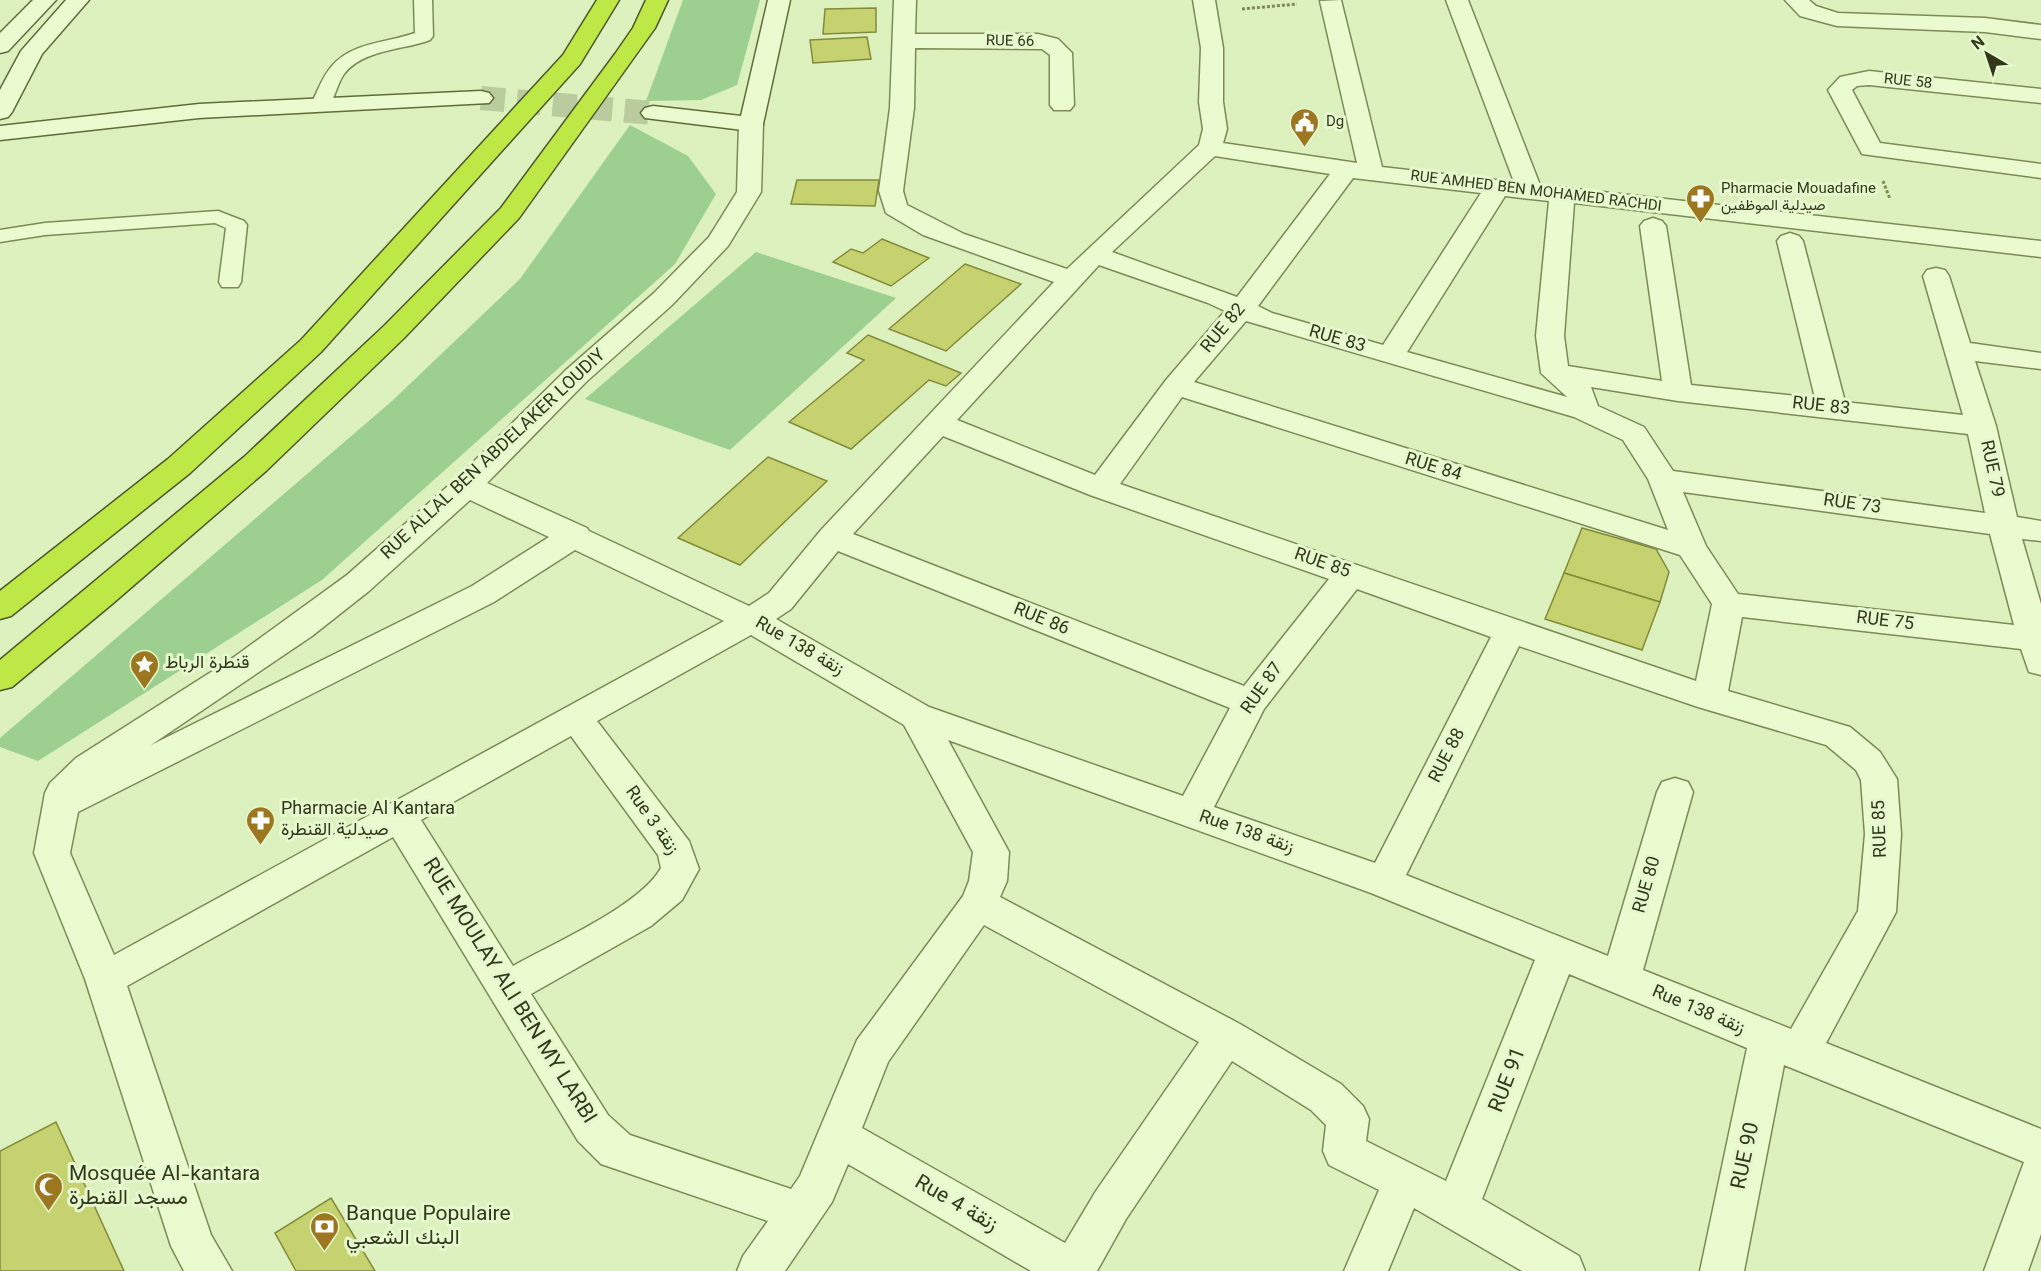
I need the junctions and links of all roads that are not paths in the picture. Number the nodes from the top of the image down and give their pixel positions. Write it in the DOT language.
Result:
graph roads {
  1 [pos="45,0"];
  2 [pos="78,0"];
  3 [pos="423,0"];
  4 [pos="608,0"];
  5 [pos="657,0"];
  6 [pos="779,0"];
  7 [pos="904,0"];
  8 [pos="1457,0"];
  9 [pos="1796,0"];
  10 [pos="1965,0"];
  11 [pos="1331,1"];
  12 [pos="1205,6"];
  13 [pos="1985,25"];
  14 [pos="2041,33"];
  15 [pos="903,41"];
  16 [pos="0,46"];
  17 [pos="2041,96"];
  18 [pos="481,98"];
  19 [pos="321,104"];
  20 [pos="1062,105"];
  21 [pos="0,112"];
  22 [pos="653,114"];
  23 [pos="751,124"];
  24 [pos="0,133"];
  25 [pos="1210,148"];
  26 [pos="1359,171"];
  27 [pos="2041,171"];
  28 [pos="1497,188"];
  29 [pos="1530,191"];
  30 [pos="1562,195"];
  31 [pos="1653,226"];
  32 [pos="0,236"];
  33 [pos="1790,241"];
  34 [pos="2041,249"];
  35 [pos="1094,255"];
  36 [pos="1936,276"];
  37 [pos="1071,279"];
  38 [pos="230,282"];
  39 [pos="1241,310"];
  40 [pos="1958,350"];
  41 [pos="1390,356"];
  42 [pos="2041,361"];
  43 [pos="1555,373"];
  44 [pos="1176,386"];
  45 [pos="1677,392"];
  46 [pos="1832,408"];
  47 [pos="1584,411"];
  48 [pos="937,423"];
  49 [pos="1981,426"];
  50 [pos="1663,479"];
  51 [pos="467,486"];
  52 [pos="1101,489"];
  53 [pos="2003,525"];
  54 [pos="2041,531"];
  55 [pos="576,535"];
  56 [pos="832,537"];
  57 [pos="1691,548"];
  58 [pos="1351,574"];
  59 [pos="1728,604"];
  60 [pos="0,608"];
  61 [pos="751,620"];
  62 [pos="1510,631"];
  63 [pos="2039,648"];
  64 [pos="0,678"];
  65 [pos="1710,698"];
  66 [pos="1250,702"];
  67 [pos="917,716"];
  68 [pos="576,717"];
  69 [pos="1675,792"];
  70 [pos="59,806"];
  71 [pos="1192,814"];
  72 [pos="399,816"];
  73 [pos="1384,882"];
  74 [pos="978,904"];
  75 [pos="1558,952"];
  76 [pos="1621,978"];
  77 [pos="105,979"];
  78 [pos="506,989"];
  79 [pos="1226,1036"];
  80 [pos="1784,1046"];
  81 [pos="839,1137"];
  82 [pos="2041,1149"];
  83 [pos="2041,1172"];
  84 [pos="1404,1180"];
  85 [pos="1457,1208"];
  86 [pos="800,1212"];
  87 [pos="210,1271"];
  88 [pos="759,1271"];
  89 [pos="1073,1271"];
  90 [pos="1365,1271"];
  91 [pos="1563,1271"];
  92 [pos="1722,1271"];
  93 [pos="2006,1271"];
  1 -- 16 [label="street"];
  2 -- 21 [label="street"];
  3 -- 19 [label="lane"];
  4 -- 60 [label="highway"];
  5 -- 64 [label="highway"];
  6 -- 23 [label="street, RUE ALLAL BEN ABDELAKER LOUDIY"];
  7 -- 15 [label="street"];
  8 -- 29 [label="street"];
  9 -- 13 [label="street"];
  10 -- 13 [label="street"];
  11 -- 26 [label="street"];
  12 -- 25 [label="street"];
  13 -- 14 [label="street"];
  15 -- 20 [label="street, RUE 66"];
  15 -- 37 [label="street"];
  17 -- 27 [label="street, RUE 58"];
  18 -- 19 [label="street"];
  19 -- 24 [label="street"];
  22 -- 23 [label="street"];
  23 -- 51 [label="street, RUE ALLAL BEN ABDELAKER LOUDIY"];
  25 -- 26 [label="street, RUE AMHED BEN MOHAMED RACHDI"];
  25 -- 35 [label="street"];
  26 -- 28 [label="street, RUE AMHED BEN MOHAMED RACHDI"];
  26 -- 39 [label="street, RUE 82"];
  28 -- 29 [label="street, RUE AMHED BEN MOHAMED RACHDI"];
  28 -- 41 [label="street"];
  29 -- 30 [label="street, RUE AMHED BEN MOHAMED RACHDI"];
  30 -- 34 [label="street, RUE AMHED BEN MOHAMED RACHDI"];
  30 -- 43 [label="street"];
  31 -- 45 [label="street"];
  32 -- 38 [label="lane"];
  33 -- 46 [label="street"];
  35 -- 37 [label="street"];
  35 -- 39 [label="street, RUE 83"];
  36 -- 40 [label="street, RUE 79"];
  37 -- 48 [label="street"];
  39 -- 41 [label="street, RUE 83"];
  39 -- 44 [label="street, RUE 82"];
  40 -- 42 [label="street"];
  40 -- 49 [label="street, RUE 79"];
  41 -- 47 [label="street, RUE 83"];
  43 -- 45 [label="street, RUE 83"];
  43 -- 47 [label="street"];
  44 -- 52 [label="street, RUE 82"];
  44 -- 57 [label="street, RUE 84"];
  45 -- 46 [label="street, RUE 83"];
  46 -- 49 [label="street, RUE 83"];
  47 -- 50 [label="street, RUE 83"];
  48 -- 52 [label="street, RUE 85"];
  48 -- 56 [label="street"];
  49 -- 53 [label="street, RUE 79"];
  50 -- 53 [label="street, RUE 73"];
  50 -- 57 [label="street, RUE 83"];
  51 -- 55 [label="street, Rue 138 زنقة"];
  51 -- 70 [label="street, RUE ALLAL BEN ABDELAKER LOUDIY"];
  52 -- 58 [label="street, RUE 85"];
  53 -- 54 [label="street, RUE 73"];
  53 -- 63 [label="street, RUE 79"];
  55 -- 61 [label="street, Rue 138 زنقة"];
  55 -- 70 [label="street"];
  56 -- 61 [label="street"];
  56 -- 66 [label="street, RUE 86"];
  57 -- 59 [label="street"];
  58 -- 62 [label="street, RUE 85"];
  58 -- 66 [label="street, RUE 87"];
  59 -- 63 [label="street, RUE 75"];
  59 -- 65 [label="street"];
  61 -- 67 [label="street, Rue 138 زنقة"];
  61 -- 68 [label="street"];
  62 -- 65 [label="street, RUE 85"];
  62 -- 73 [label="street, RUE 88"];
  65 -- 80 [label="street, RUE 85"];
  66 -- 71 [label="street, RUE 87"];
  67 -- 71 [label="street, Rue 138 زنقة"];
  67 -- 74 [label="street"];
  68 -- 72 [label="street"];
  68 -- 78 [label="street, Rue 3 زنقة"];
  69 -- 76 [label="street, RUE 80"];
  70 -- 77 [label="street"];
  71 -- 73 [label="street, Rue 138 زنقة"];
  72 -- 77 [label="street"];
  72 -- 78 [label="street, RUE MOULAY ALI BEN MY LARBI"];
  73 -- 75 [label="street, Rue 138 زنقة"];
  74 -- 79 [label="street"];
  74 -- 81 [label="street"];
  75 -- 76 [label="street, Rue 138 زنقة"];
  75 -- 85 [label="street, RUE 91"];
  76 -- 80 [label="street, Rue 138 زنقة"];
  77 -- 87 [label="street"];
  78 -- 86 [label="street, RUE MOULAY ALI BEN MY LARBI"];
  79 -- 84 [label="street"];
  79 -- 89 [label="street"];
  80 -- 82 [label="street, Rue 138 زنقة"];
  80 -- 92 [label="street, RUE 90"];
  81 -- 86 [label="street"];
  81 -- 89 [label="street, Rue 4 زنقة"];
  83 -- 93 [label="street"];
  84 -- 85 [label="street"];
  84 -- 90 [label="street"];
  85 -- 91 [label="street"];
  86 -- 88 [label="street"];
}
